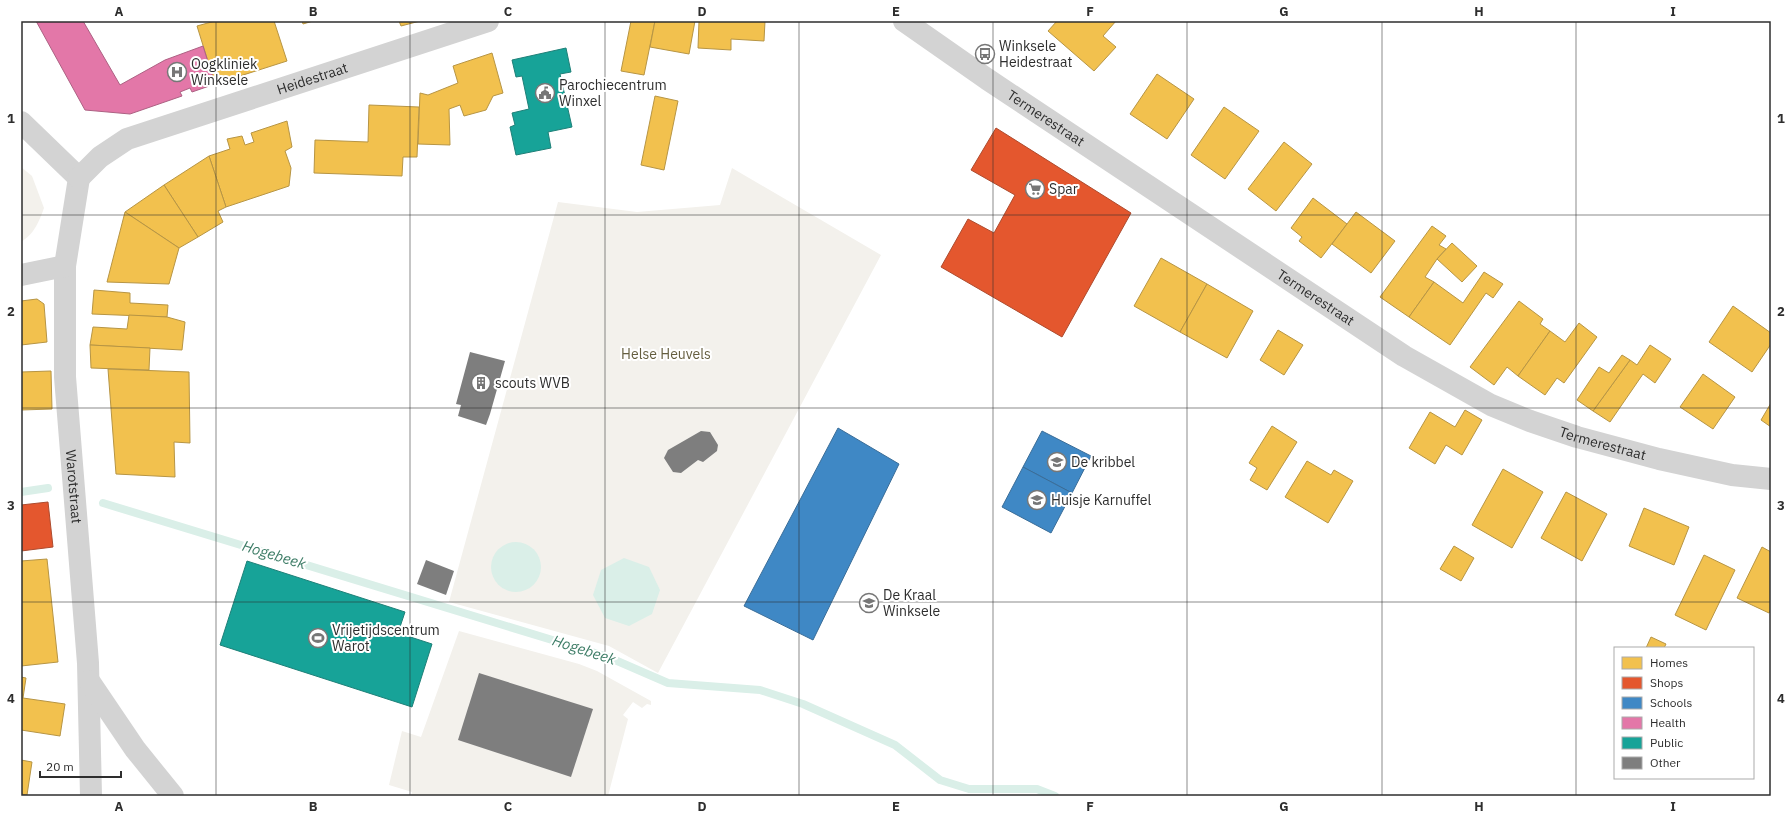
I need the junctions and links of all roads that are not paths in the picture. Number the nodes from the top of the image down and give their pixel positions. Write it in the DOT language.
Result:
graph roads {
  1 [pos="488,21"];
  2 [pos="904,21"];
  3 [pos="21,122"];
  4 [pos="78,178"];
  5 [pos="65,266"];
  6 [pos="21,275"];
  7 [pos="1771,479"];
  8 [pos="89,681"];
  9 [pos="91,796"];
  10 [pos="172,796"];
  1 -- 4 [label="street, Heidestraat"];
  2 -- 7 [label="street, Termerestraat"];
  3 -- 4 [label="street"];
  4 -- 5 [label="street, Warotstraat"];
  5 -- 6 [label="street"];
  5 -- 8 [label="street, Warotstraat"];
  8 -- 9 [label="street, Warotstraat"];
  8 -- 10 [label="street"];
}
